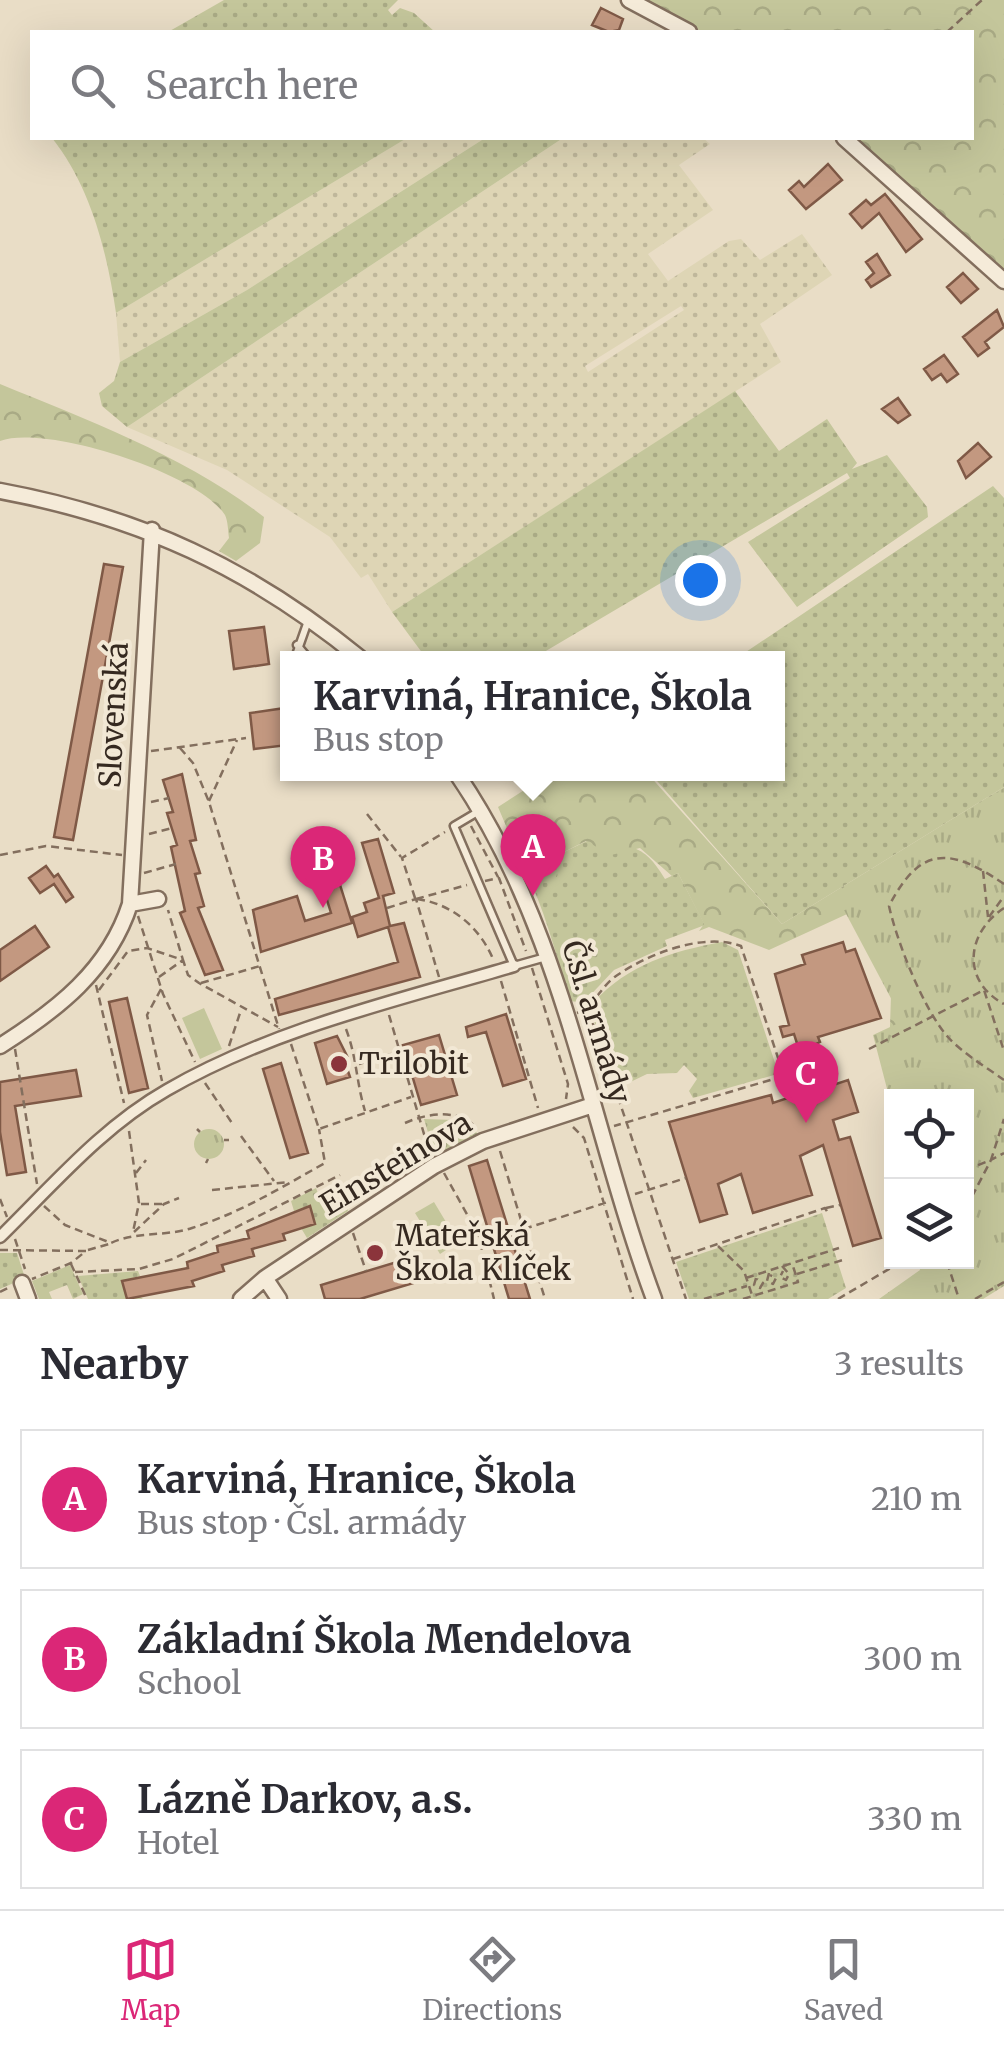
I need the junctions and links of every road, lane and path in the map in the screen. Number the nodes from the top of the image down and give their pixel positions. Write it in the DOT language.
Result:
graph roads {
  1 [pos="629,0"];
  2 [pos="982,0"];
  3 [pos="685,30"];
  4 [pos="949,30"];
  5 [pos="846,140"];
  6 [pos="1004,281"];
  7 [pos="0,491"];
  8 [pos="152,530"];
  9 [pos="309,616"];
  10 [pos="296,644"];
  11 [pos="296,651"];
  12 [pos="302,651"];
  13 [pos="352,651"];
  14 [pos="246,738"];
  15 [pos="238,739"];
  16 [pos="180,748"];
  17 [pos="140,753"];
  18 [pos="462,781"];
  19 [pos="169,798"];
  20 [pos="208,802"];
  21 [pos="146,804"];
  22 [pos="481,810"];
  23 [pos="368,814"];
  24 [pos="466,819"];
  25 [pos="454,826"];
  26 [pos="172,828"];
  27 [pos="144,833"];
  28 [pos="0,855"];
  29 [pos="138,858"];
  30 [pos="402,858"];
  31 [pos="176,864"];
  32 [pos="982,869"];
  33 [pos="498,878"];
  34 [pos="1004,884"];
  35 [pos="1004,896"];
  36 [pos="161,899"];
  37 [pos="416,899"];
  38 [pos="132,903"];
  39 [pos="387,908"];
  40 [pos="1004,908"];
  41 [pos="988,918"];
  42 [pos="147,948"];
  43 [pos="548,956"];
  44 [pos="183,960"];
  45 [pos="260,966"];
  46 [pos="514,966"];
  47 [pos="498,971"];
  48 [pos="94,973"];
  49 [pos="158,978"];
  50 [pos="199,983"];
  51 [pos="161,988"];
  52 [pos="442,988"];
  53 [pos="984,990"];
  54 [pos="98,991"];
  55 [pos="1004,1004"];
  56 [pos="386,1005"];
  57 [pos="241,1009"];
  58 [pos="934,1016"];
  59 [pos="342,1020"];
  60 [pos="278,1027"];
  61 [pos="286,1038"];
  62 [pos="7,1042"];
  63 [pos="869,1049"];
  64 [pos="1004,1051"];
  65 [pos="400,1052"];
  66 [pos="224,1061"];
  67 [pos="359,1064"];
  68 [pos="806,1069"];
  69 [pos="200,1073"];
  70 [pos="784,1076"];
  71 [pos="1004,1080"];
  72 [pos="166,1090"];
  73 [pos="413,1096"];
  74 [pos="593,1105"];
  75 [pos="365,1112"];
  76 [pos="127,1117"];
  77 [pos="419,1117"];
  78 [pos="542,1120"];
  79 [pos="1004,1120"];
  80 [pos="568,1121"];
  81 [pos="624,1122"];
  82 [pos="405,1123"];
  83 [pos="232,1124"];
  84 [pos="319,1129"];
  85 [pos="241,1136"];
  86 [pos="491,1143"];
  87 [pos="1004,1154"];
  88 [pos="146,1160"];
  89 [pos="991,1160"];
  90 [pos="456,1164"];
  91 [pos="974,1167"];
  92 [pos="438,1169"];
  93 [pos="135,1174"];
  94 [pos="340,1175"];
  95 [pos="686,1178"];
  96 [pos="275,1182"];
  97 [pos="291,1182"];
  98 [pos="212,1190"];
  99 [pos="647,1191"];
  100 [pos="974,1193"];
  101 [pos="40,1198"];
  102 [pos="180,1198"];
  103 [pos="0,1199"];
  104 [pos="622,1199"];
  105 [pos="139,1203"];
  106 [pos="164,1204"];
  107 [pos="603,1204"];
  108 [pos="840,1204"];
  109 [pos="348,1224"];
  110 [pos="10,1226"];
  111 [pos="524,1229"];
  112 [pos="133,1233"];
  113 [pos="0,1237"];
  114 [pos="110,1243"];
  115 [pos="718,1244"];
  116 [pos="839,1248"];
  117 [pos="0,1250"];
  118 [pos="18,1250"];
  119 [pos="86,1251"];
  120 [pos="672,1259"];
  121 [pos="843,1260"];
  122 [pos="71,1263"];
  123 [pos="792,1263"];
  124 [pos="782,1269"];
  125 [pos="889,1269"];
  126 [pos="949,1269"];
  127 [pos="75,1272"];
  128 [pos="366,1272"];
  129 [pos="769,1273"];
  130 [pos="793,1273"];
  131 [pos="756,1277"];
  132 [pos="266,1278"];
  133 [pos="746,1278"];
  134 [pos="778,1278"];
  135 [pos="25,1282"];
  136 [pos="765,1282"];
  137 [pos="787,1282"];
  138 [pos="1004,1282"];
  139 [pos="750,1286"];
  140 [pos="774,1287"];
  141 [pos="760,1291"];
  142 [pos="752,1296"];
  143 [pos="28,1299"];
  144 [pos="86,1299"];
  145 [pos="241,1299"];
  146 [pos="280,1299"];
  147 [pos="494,1299"];
  148 [pos="546,1299"];
  149 [pos="633,1299"];
  150 [pos="654,1299"];
  151 [pos="686,1299"];
  152 [pos="704,1299"];
  153 [pos="743,1299"];
  154 [pos="838,1299"];
  155 [pos="959,1299"];
  156 [pos="975,1299"];
  1 -- 3 [label="street"];
  2 -- 4 [label="path"];
  5 -- 6 [label="street"];
  7 -- 8 [label="street"];
  8 -- 9 [label="street"];
  8 -- 17 [label="street, Slovenská"];
  9 -- 10 [label="lane"];
  9 -- 13 [label="street"];
  10 -- 11 [label="lane"];
  10 -- 12 [label="lane"];
  14 -- 15 [label="path"];
  15 -- 16 [label="path"];
  15 -- 20 [label="path"];
  16 -- 17 [label="path"];
  16 -- 20 [label="path"];
  17 -- 29 [label="street, Slovenská"];
  18 -- 22 [label="street, Čsl. armády"];
  19 -- 21 [label="path"];
  20 -- 45 [label="path"];
  22 -- 24 [label="lane"];
  22 -- 43 [label="street, Čsl. armády"];
  23 -- 30 [label="path"];
  24 -- 25 [label="lane"];
  24 -- 33 [label="path"];
  25 -- 30 [label="path"];
  25 -- 46 [label="lane"];
  26 -- 27 [label="path"];
  28 -- 29 [label="path"];
  29 -- 31 [label="path"];
  29 -- 38 [label="street, Slovenská"];
  30 -- 37 [label="path"];
  32 -- 34 [label="path"];
  32 -- 41 [label="path"];
  32 -- 58 [label="path"];
  35 -- 41 [label="path"];
  36 -- 38 [label="street"];
  36 -- 44 [label="path"];
  37 -- 39 [label="path"];
  37 -- 47 [label="path"];
  37 -- 52 [label="path"];
  38 -- 42 [label="path"];
  38 -- 48 [label="street, Slovenská"];
  40 -- 41 [label="path"];
  41 -- 53 [label="path"];
  42 -- 44 [label="path"];
  42 -- 49 [label="path"];
  42 -- 54 [label="path"];
  43 -- 46 [label="lane"];
  43 -- 74 [label="street, Čsl. armády"];
  44 -- 49 [label="path"];
  44 -- 50 [label="path"];
  45 -- 50 [label="path"];
  45 -- 60 [label="path"];
  46 -- 47 [label="street"];
  47 -- 52 [label="street"];
  47 -- 78 [label="path"];
  48 -- 54 [label="path"];
  48 -- 62 [label="street, Slovenská"];
  49 -- 51 [label="path"];
  50 -- 57 [label="path"];
  51 -- 69 [label="path"];
  51 -- 72 [label="path"];
  52 -- 56 [label="street"];
  53 -- 55 [label="path"];
  53 -- 58 [label="path"];
  53 -- 64 [label="path"];
  54 -- 76 [label="path"];
  56 -- 59 [label="street"];
  56 -- 65 [label="path"];
  57 -- 60 [label="path"];
  57 -- 66 [label="path"];
  58 -- 63 [label="path"];
  58 -- 71 [label="path"];
  59 -- 61 [label="street"];
  59 -- 67 [label="path"];
  60 -- 61 [label="path"];
  61 -- 66 [label="street"];
  61 -- 84 [label="path"];
  62 -- 101 [label="path"];
  65 -- 67 [label="path"];
  65 -- 73 [label="path"];
  66 -- 69 [label="street"];
  67 -- 75 [label="path"];
  68 -- 70 [label="path"];
  69 -- 72 [label="street"];
  69 -- 83 [label="path"];
  70 -- 81 [label="path"];
  70 -- 99 [label="path"];
  72 -- 76 [label="street"];
  73 -- 75 [label="path, Einsteinova"];
  73 -- 77 [label="path"];
  74 -- 78 [label="street, Einsteinova"];
  74 -- 104 [label="street, Čsl. armády"];
  75 -- 84 [label="path, Einsteinova"];
  76 -- 93 [label="path"];
  76 -- 101 [label="street"];
  77 -- 82 [label="path"];
  77 -- 86 [label="path"];
  77 -- 92 [label="path"];
  78 -- 86 [label="street, Einsteinova"];
  79 -- 89 [label="path"];
  80 -- 107 [label="path"];
  84 -- 97 [label="path"];
  85 -- 96 [label="path"];
  86 -- 92 [label="street, Einsteinova"];
  86 -- 111 [label="path"];
  87 -- 89 [label="path"];
  88 -- 93 [label="path"];
  89 -- 91 [label="path"];
  89 -- 100 [label="path"];
  90 -- 92 [label="path"];
  92 -- 109 [label="street, Einsteinova"];
  92 -- 147 [label="path"];
  93 -- 105 [label="path"];
  94 -- 127 [label="path"];
  95 -- 99 [label="path"];
  96 -- 97 [label="path"];
  96 -- 98 [label="path"];
  97 -- 112 [label="path"];
  99 -- 104 [label="path"];
  99 -- 120 [label="path"];
  101 -- 110 [label="street"];
  101 -- 114 [label="path"];
  102 -- 106 [label="path"];
  103 -- 110 [label="path"];
  104 -- 107 [label="path"];
  104 -- 150 [label="street, Čsl. armády"];
  105 -- 106 [label="path"];
  105 -- 112 [label="path"];
  106 -- 112 [label="path"];
  107 -- 111 [label="path"];
  107 -- 149 [label="path"];
  108 -- 115 [label="path"];
  109 -- 128 [label="path"];
  109 -- 132 [label="street, Einsteinova"];
  110 -- 113 [label="street"];
  110 -- 118 [label="path"];
  111 -- 148 [label="path"];
  112 -- 114 [label="path"];
  114 -- 119 [label="path"];
  115 -- 120 [label="path"];
  115 -- 133 [label="path"];
  116 -- 123 [label="path"];
  117 -- 118 [label="path"];
  118 -- 119 [label="path"];
  118 -- 135 [label="path"];
  119 -- 122 [label="path"];
  120 -- 151 [label="path"];
  121 -- 130 [label="path"];
  122 -- 127 [label="path"];
  122 -- 135 [label="path"];
  123 -- 124 [label="path"];
  123 -- 130 [label="path"];
  124 -- 129 [label="path"];
  124 -- 130 [label="path"];
  124 -- 134 [label="path"];
  125 -- 154 [label="path"];
  126 -- 155 [label="path"];
  127 -- 144 [label="path"];
  129 -- 131 [label="path"];
  129 -- 134 [label="path"];
  129 -- 136 [label="path"];
  130 -- 137 [label="path"];
  130 -- 137 [label="path"];
  131 -- 133 [label="path"];
  131 -- 136 [label="path"];
  131 -- 139 [label="path"];
  132 -- 145 [label="street, Einsteinova"];
  132 -- 146 [label="street"];
  133 -- 139 [label="path"];
  134 -- 137 [label="path"];
  134 -- 140 [label="path"];
  135 -- 143 [label="street"];
  136 -- 140 [label="path"];
  136 -- 141 [label="path"];
  137 -- 140 [label="path"];
  138 -- 156 [label="path"];
  139 -- 141 [label="path"];
  139 -- 142 [label="path"];
  139 -- 152 [label="path"];
  140 -- 141 [label="path"];
  141 -- 142 [label="path"];
  142 -- 153 [label="path"];
}
